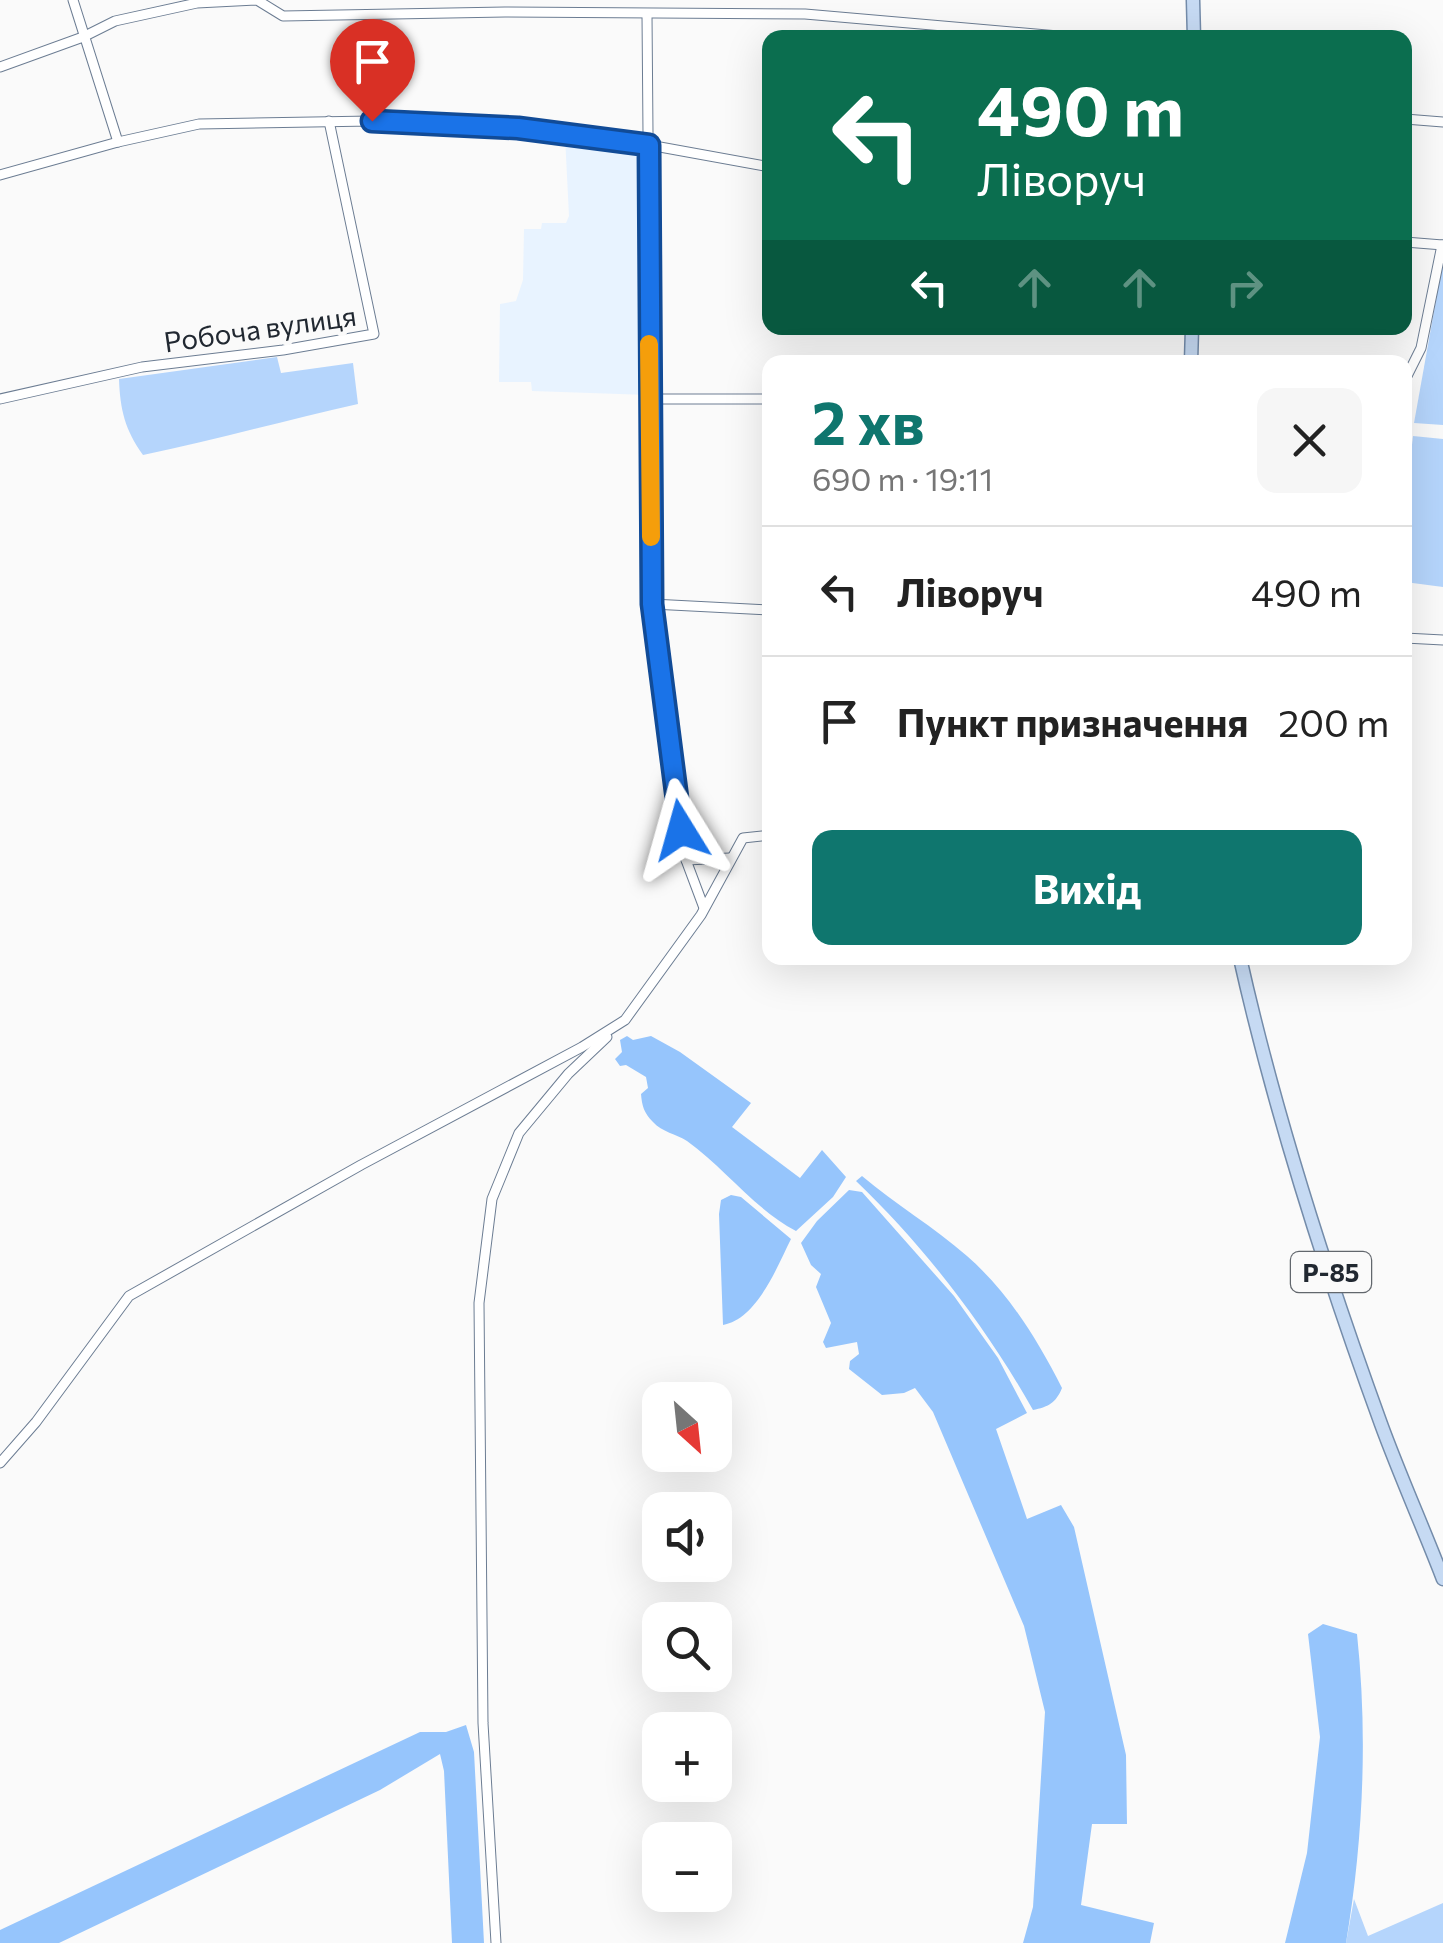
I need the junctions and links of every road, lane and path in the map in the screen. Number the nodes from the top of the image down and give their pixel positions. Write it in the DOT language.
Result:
graph roads {
  1 [pos="73,0"];
  2 [pos="258,0"];
  3 [pos="1194,0"];
  4 [pos="646,15"];
  5 [pos="988,30"];
  6 [pos="1194,30"];
  7 [pos="83,37"];
  8 [pos="0,67"];
  9 [pos="1412,120"];
  10 [pos="329,122"];
  11 [pos="1443,122"];
  12 [pos="118,142"];
  13 [pos="649,145"];
  14 [pos="762,165"];
  15 [pos="0,176"];
  16 [pos="1412,243"];
  17 [pos="1442,245"];
  18 [pos="1412,366"];
  19 [pos="649,398"];
  20 [pos="762,399"];
  21 [pos="0,400"];
  22 [pos="652,604"];
  23 [pos="762,610"];
  24 [pos="1412,638"];
  25 [pos="1443,640"];
  26 [pos="762,835"];
  27 [pos="730,858"];
  28 [pos="686,860"];
  29 [pos="702,911"];
  30 [pos="1242,965"];
  31 [pos="625,1020"];
  32 [pos="0,1464"];
  33 [pos="1443,1580"];
  34 [pos="496,1943"];
  1 -- 7 [label="street"];
  2 -- 4 [label="street"];
  2 -- 7 [label="street"];
  3 -- 6 [label="main road"];
  4 -- 5 [label="street"];
  4 -- 13 [label="street"];
  7 -- 8 [label="street"];
  7 -- 12 [label="street"];
  9 -- 11 [label="street"];
  10 -- 12 [label="street"];
  10 -- 13 [label="street"];
  10 -- 21 [label="street, Робоча вулиця"];
  12 -- 15 [label="street"];
  13 -- 14 [label="street"];
  13 -- 19 [label="street"];
  16 -- 17 [label="street"];
  17 -- 18 [label="street"];
  19 -- 20 [label="street"];
  19 -- 22 [label="street"];
  22 -- 23 [label="street"];
  22 -- 28 [label="street"];
  24 -- 25 [label="street"];
  26 -- 27 [label="street"];
  27 -- 28 [label="street"];
  27 -- 29 [label="street"];
  28 -- 29 [label="street"];
  29 -- 31 [label="street"];
  30 -- 33 [label="main road, Р-85"];
  31 -- 32 [label="street"];
  31 -- 34 [label="street"];
}
